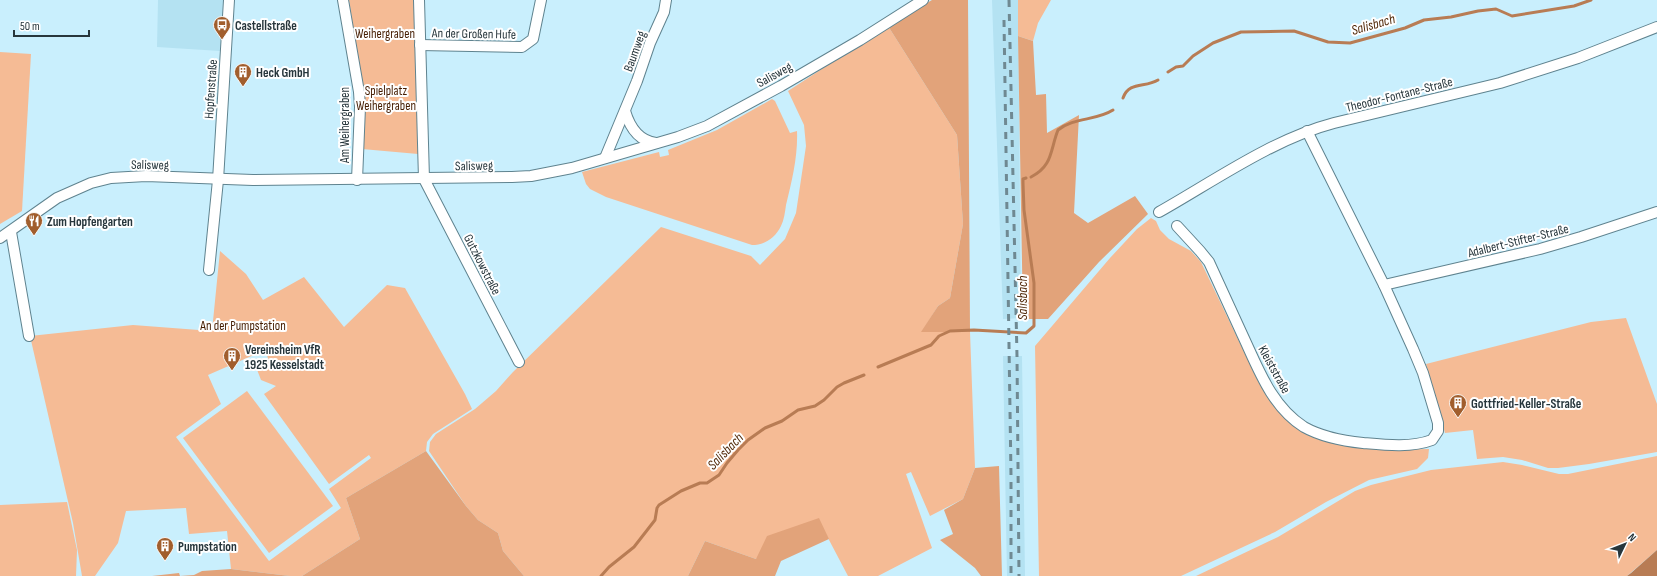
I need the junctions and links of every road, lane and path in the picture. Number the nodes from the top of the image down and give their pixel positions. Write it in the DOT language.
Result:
graph roads {
  1 [pos="229,0"];
  2 [pos="343,0"];
  3 [pos="419,0"];
  4 [pos="541,0"];
  5 [pos="666,0"];
  6 [pos="923,0"];
  7 [pos="1657,27"];
  8 [pos="420,44"];
  9 [pos="625,111"];
  10 [pos="1307,131"];
  11 [pos="658,143"];
  12 [pos="606,158"];
  13 [pos="424,179"];
  14 [pos="218,180"];
  15 [pos="357,180"];
  16 [pos="1159,212"];
  17 [pos="1657,212"];
  18 [pos="1177,226"];
  19 [pos="11,232"];
  20 [pos="0,238"];
  21 [pos="209,270"];
  22 [pos="1384,285"];
  23 [pos="29,336"];
  24 [pos="519,362"];
  1 -- 14 [label="street, Hopfenstraße"];
  2 -- 15 [label="street, Am Weihergraben"];
  3 -- 8 [label="street"];
  4 -- 8 [label="street, An der Großen Hufe"];
  5 -- 9 [label="street, Baumweg"];
  6 -- 11 [label="street, Salisweg"];
  7 -- 10 [label="street, Theodor-Fontane-Straße"];
  8 -- 13 [label="street"];
  9 -- 11 [label="street"];
  9 -- 12 [label="street, Baumweg"];
  10 -- 16 [label="street, Theodor-Fontane-Straße"];
  10 -- 22 [label="street"];
  11 -- 12 [label="street, Salisweg"];
  12 -- 13 [label="street, Salisweg"];
  13 -- 15 [label="street, Salisweg"];
  13 -- 24 [label="street, Gutzkowstraße"];
  14 -- 15 [label="street, Salisweg"];
  14 -- 19 [label="street, Salisweg"];
  14 -- 21 [label="street"];
  17 -- 22 [label="street, Adalbert-Stifter-Straße"];
  18 -- 22 [label="street, Kleiststraße"];
  19 -- 20 [label="street, Salisweg"];
  19 -- 23 [label="street"];
}
